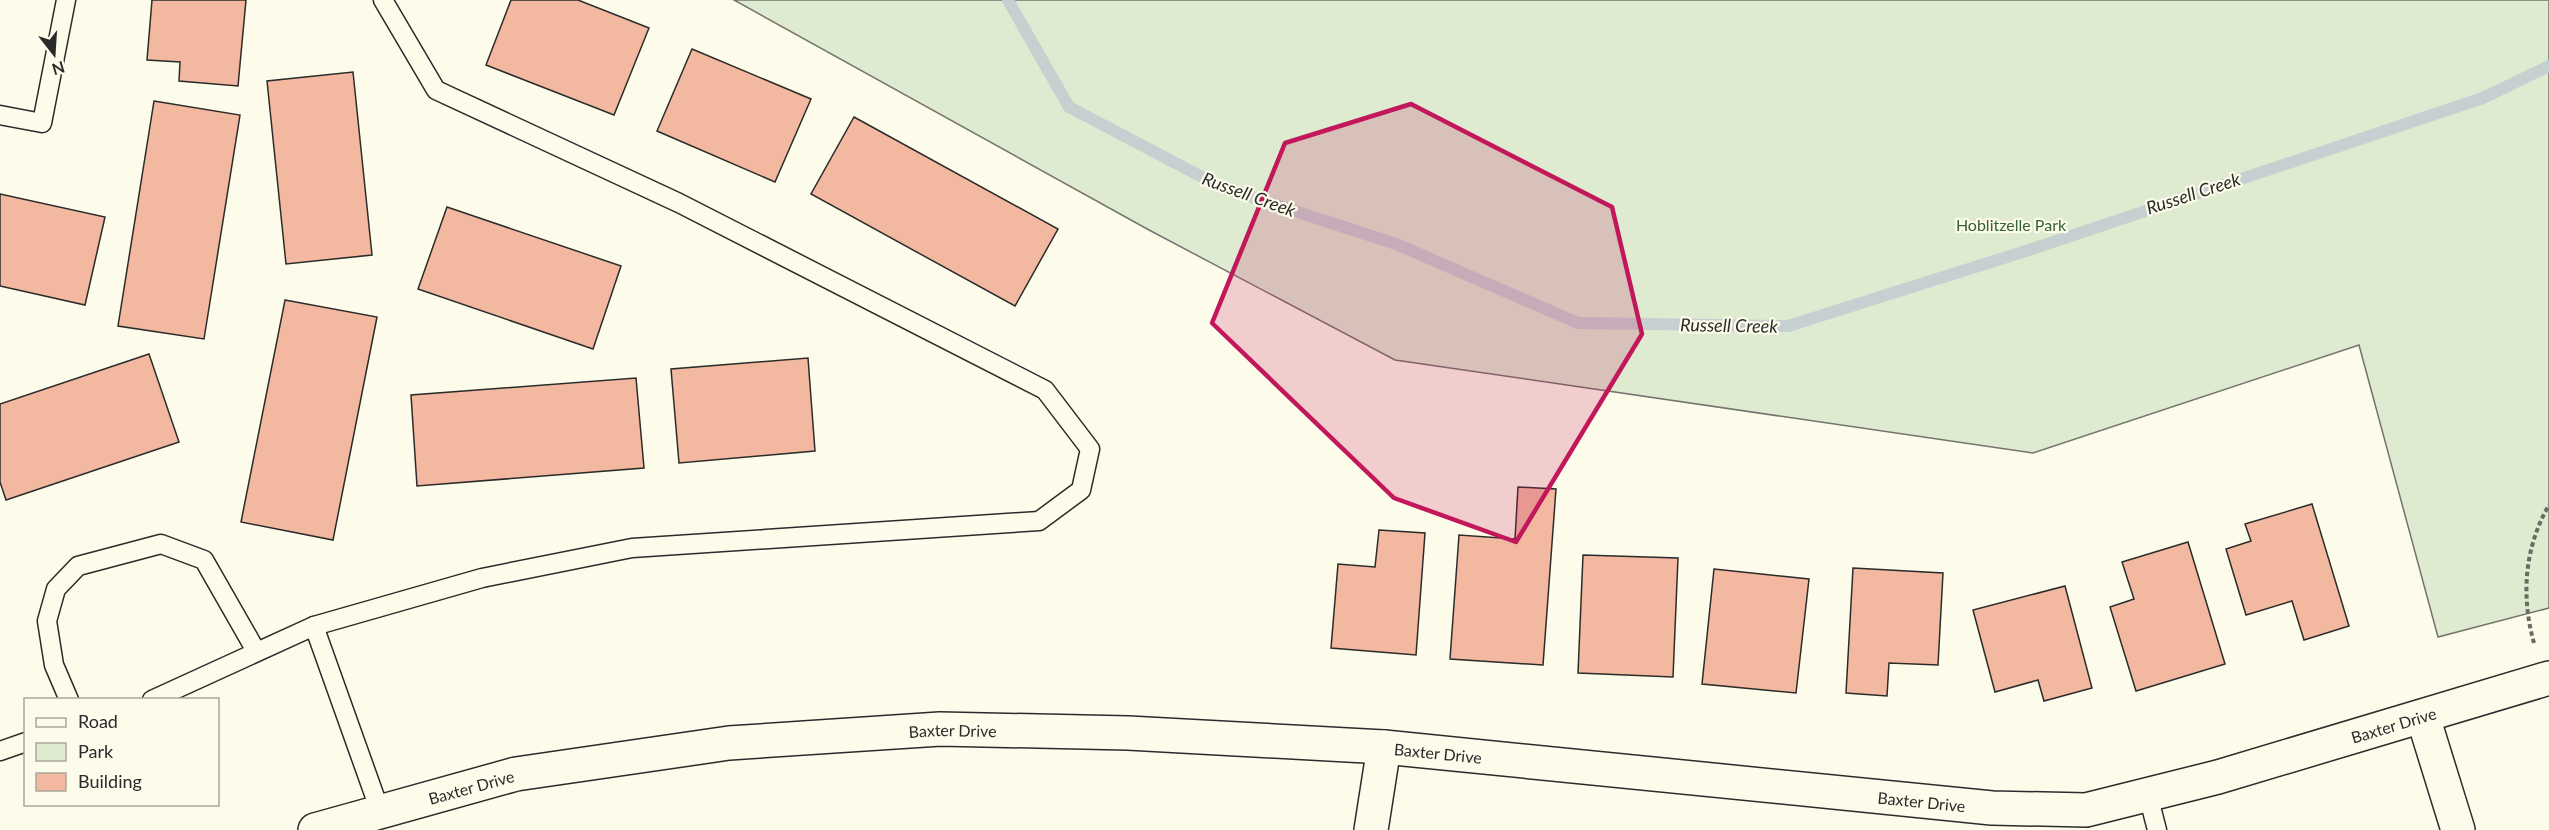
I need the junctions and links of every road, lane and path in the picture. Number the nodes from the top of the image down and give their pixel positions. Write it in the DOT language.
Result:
graph roads {
  1 [pos="66,0"];
  2 [pos="383,0"];
  3 [pos="0,115"];
  4 [pos="2549,505"];
  5 [pos="314,626"];
  6 [pos="2533,641"];
  7 [pos="256,651"];
  8 [pos="2549,678"];
  9 [pos="69,698"];
  10 [pos="154,698"];
  11 [pos="2423,717"];
  12 [pos="24,743"];
  13 [pos="1384,747"];
  14 [pos="0,751"];
  15 [pos="2148,795"];
  16 [pos="380,811"];
  17 [pos="315,830"];
  18 [pos="1371,830"];
  19 [pos="2157,830"];
  20 [pos="2458,830"];
  1 -- 3 [label="lane"];
  2 -- 5 [label="lane"];
  4 -- 6 [label="path"];
  5 -- 7 [label="lane"];
  5 -- 16 [label="lane"];
  7 -- 9 [label="lane"];
  7 -- 10 [label="lane"];
  8 -- 11 [label="street, Baxter Drive"];
  11 -- 15 [label="street, Baxter Drive"];
  11 -- 20 [label="street"];
  12 -- 14 [label="lane"];
  13 -- 15 [label="street, Baxter Drive"];
  13 -- 16 [label="street, Baxter Drive"];
  13 -- 18 [label="street"];
  15 -- 19 [label="lane"];
  16 -- 17 [label="street, Baxter Drive"];
}
